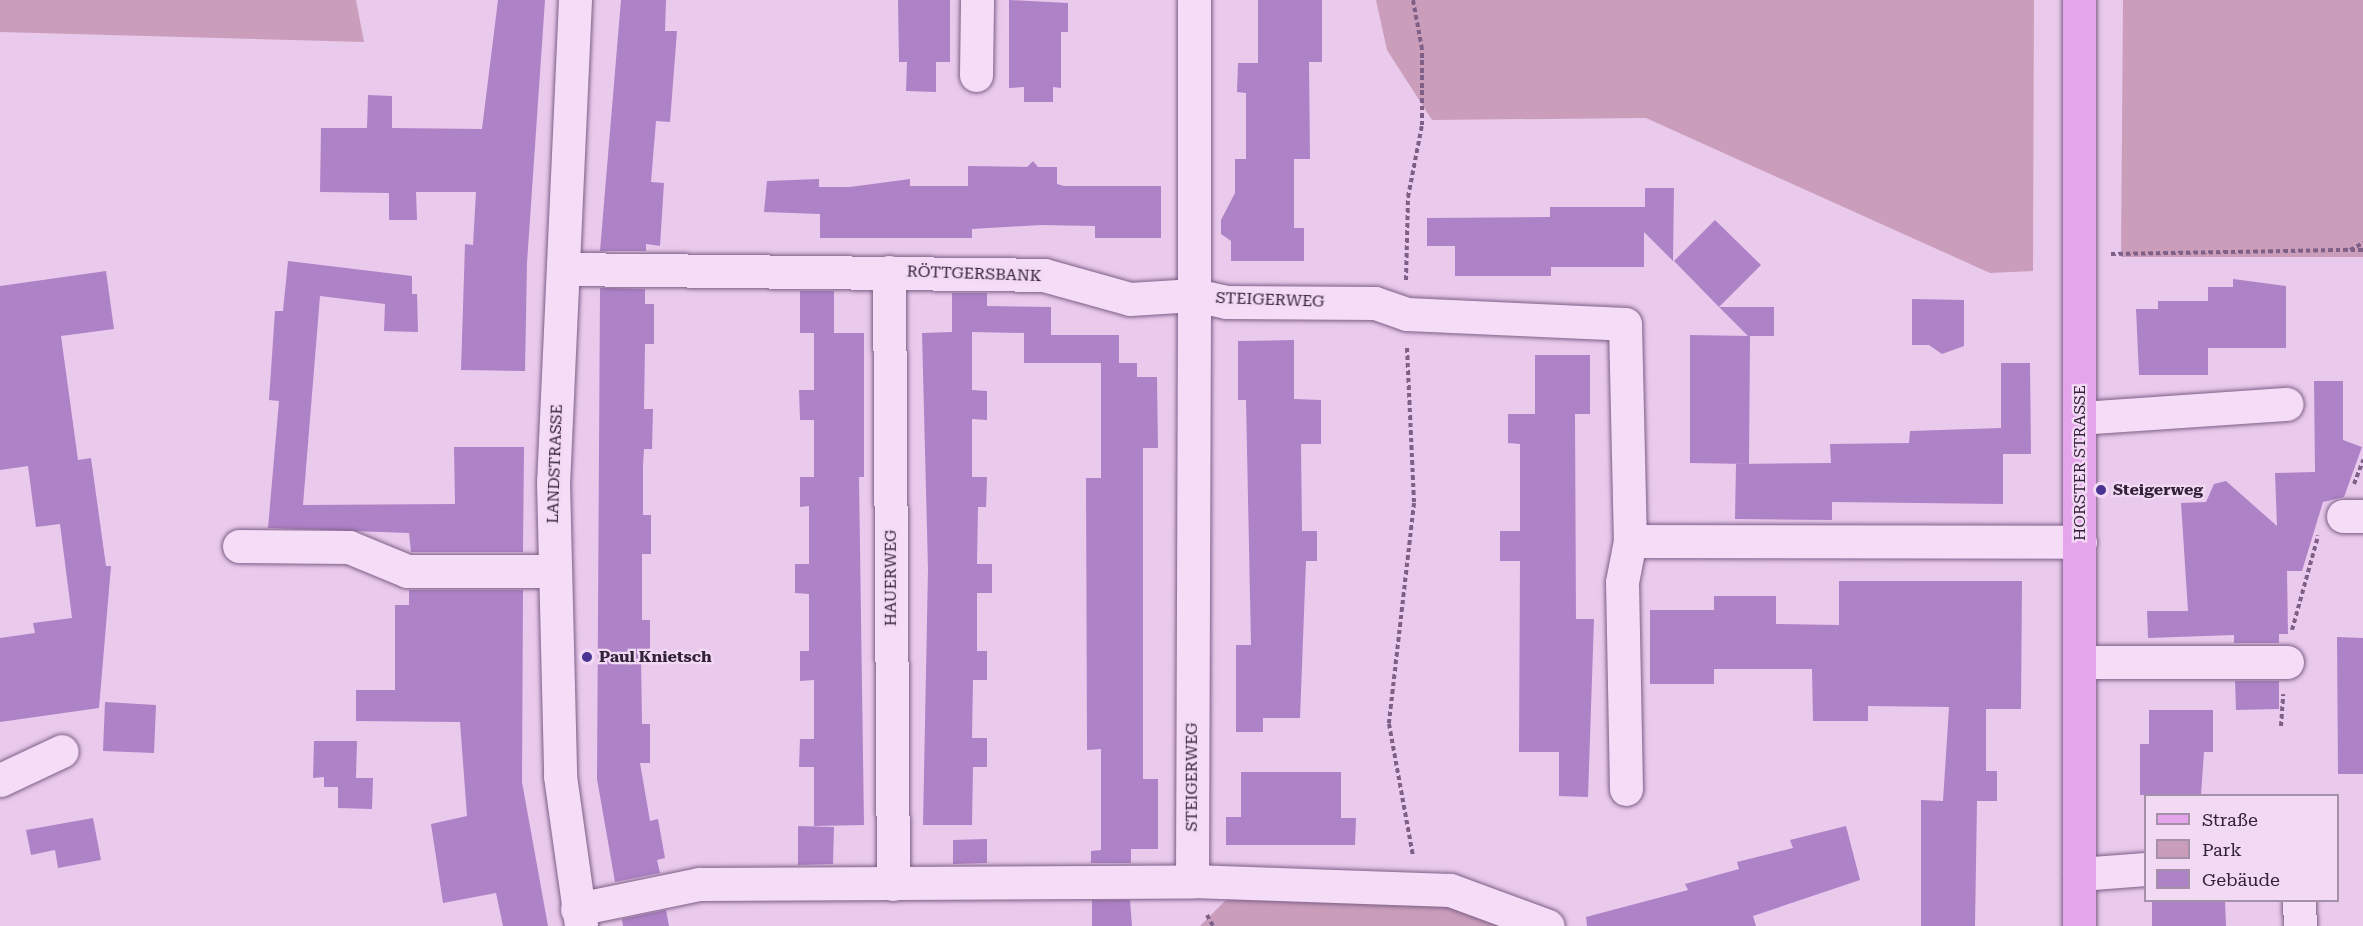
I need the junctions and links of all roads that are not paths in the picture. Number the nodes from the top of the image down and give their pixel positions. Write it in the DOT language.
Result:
graph roads {
  1 [pos="575,0"];
  2 [pos="977,0"];
  3 [pos="1194,0"];
  4 [pos="2079,0"];
  5 [pos="976,75"];
  6 [pos="564,268"];
  7 [pos="889,272"];
  8 [pos="1194,295"];
  9 [pos="2287,404"];
  10 [pos="2080,417"];
  11 [pos="1630,541"];
  12 [pos="2080,542"];
  13 [pos="239,546"];
  14 [pos="554,571"];
  15 [pos="2080,662"];
  16 [pos="2287,662"];
  17 [pos="62,751"];
  18 [pos="0,780"];
  19 [pos="1626,789"];
  20 [pos="2144,869"];
  21 [pos="2079,874"];
  22 [pos="1192,881"];
  23 [pos="893,884"];
  24 [pos="2299,902"];
  25 [pos="579,917"];
  26 [pos="1548,926"];
  27 [pos="2079,926"];
  28 [pos="2300,926"];
  1 -- 6 [label="street, LANDSTRASSE"];
  2 -- 5 [label="street"];
  3 -- 8 [label="street"];
  4 -- 10 [label="main road, HORSTER STRASSE"];
  6 -- 7 [label="street, RÖTTGERSBANK"];
  6 -- 14 [label="street, LANDSTRASSE"];
  7 -- 8 [label="street, RÖTTGERSBANK"];
  7 -- 23 [label="street, HAUERWEG"];
  8 -- 11 [label="street, STEIGERWEG"];
  8 -- 22 [label="street, STEIGERWEG"];
  9 -- 10 [label="street"];
  10 -- 12 [label="main road, HORSTER STRASSE"];
  11 -- 12 [label="street"];
  11 -- 19 [label="street"];
  12 -- 15 [label="main road, HORSTER STRASSE"];
  13 -- 14 [label="street"];
  14 -- 25 [label="street, LANDSTRASSE"];
  15 -- 16 [label="street"];
  15 -- 21 [label="main road, HORSTER STRASSE"];
  17 -- 18 [label="street"];
  20 -- 21 [label="street"];
  21 -- 27 [label="main road, HORSTER STRASSE"];
  22 -- 23 [label="street"];
  22 -- 26 [label="street"];
  23 -- 25 [label="street"];
  24 -- 28 [label="street"];
}
